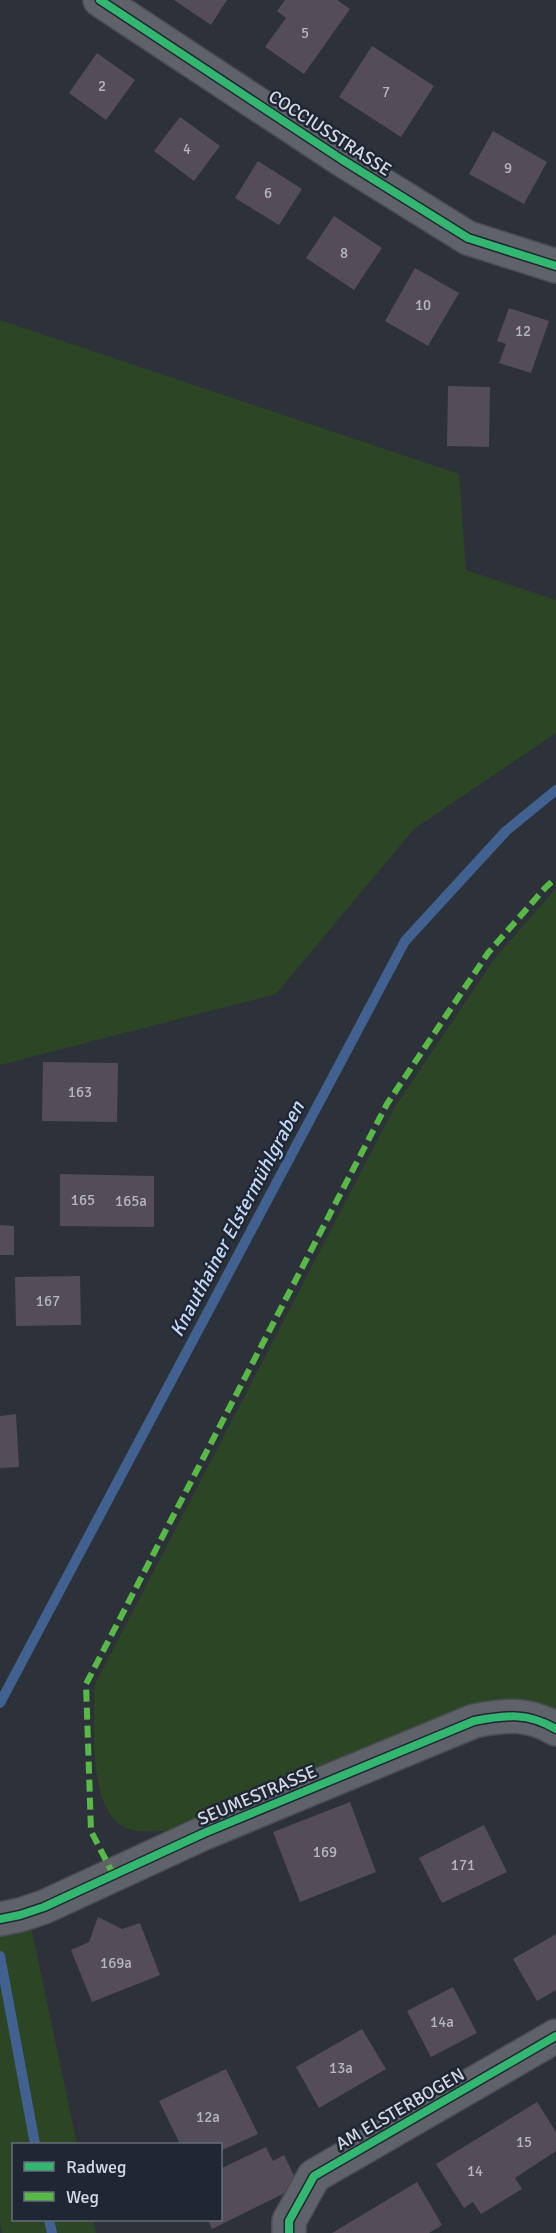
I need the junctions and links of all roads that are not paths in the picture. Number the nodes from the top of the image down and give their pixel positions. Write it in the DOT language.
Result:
graph roads {
  1 [pos="100,0"];
  2 [pos="556,266"];
  3 [pos="543,1723"];
  4 [pos="10,1917"];
  5 [pos="556,2036"];
  6 [pos="289,2233"];
  1 -- 2 [label="street, COCCIUSSTRASSE"];
  3 -- 4 [label="street, SEUMESTRASSE"];
  5 -- 6 [label="street, AM ELSTERBOGEN"];
}
